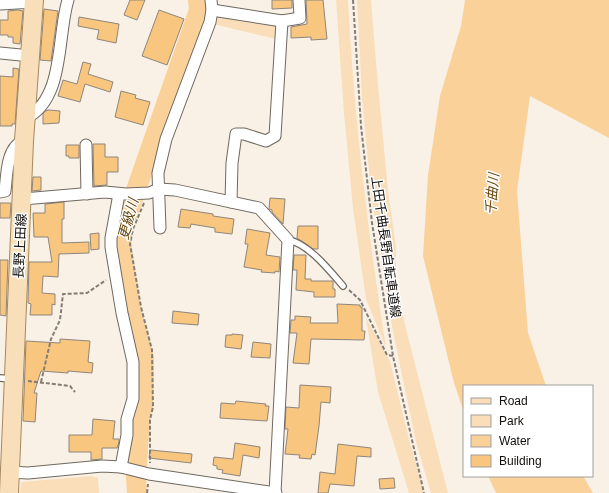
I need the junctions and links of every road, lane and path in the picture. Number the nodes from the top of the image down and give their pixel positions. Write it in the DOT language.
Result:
graph roads {
  1 [pos="68,0"];
  2 [pos="299,0"];
  3 [pos="353,0"];
  4 [pos="34,1"];
  5 [pos="0,4"];
  6 [pos="211,5"];
  7 [pos="282,21"];
  8 [pos="0,53"];
  9 [pos="31,56"];
  10 [pos="26,118"];
  11 [pos="24,140"];
  12 [pos="86,145"];
  13 [pos="4,165"];
  14 [pos="0,192"];
  15 [pos="152,192"];
  16 [pos="87,194"];
  17 [pos="122,194"];
  18 [pos="23,198"];
  19 [pos="230,202"];
  20 [pos="160,228"];
  21 [pos="288,240"];
  22 [pos="115,274"];
  23 [pos="343,286"];
  24 [pos="393,356"];
  25 [pos="9,379"];
  26 [pos="41,382"];
  27 [pos="75,392"];
  28 [pos="123,468"];
  29 [pos="147,473"];
  30 [pos="7,482"];
  31 [pos="276,493"];
  32 [pos="424,493"];
  1 -- 10 [label="street"];
  2 -- 7 [label="street"];
  3 -- 24 [label="path, 上田千曲長野自転車道線"];
  4 -- 5 [label="street"];
  4 -- 9 [label="main road, 長野上田線"];
  6 -- 7 [label="street"];
  6 -- 15 [label="street"];
  7 -- 19 [label="street"];
  8 -- 9 [label="street"];
  9 -- 10 [label="main road, 長野上田線"];
  10 -- 11 [label="main road, 長野上田線"];
  11 -- 13 [label="street"];
  11 -- 18 [label="main road, 長野上田線"];
  12 -- 16 [label="street"];
  13 -- 14 [label="street"];
  15 -- 17 [label="street"];
  15 -- 19 [label="street"];
  15 -- 20 [label="street"];
  15 -- 29 [label="path"];
  16 -- 17 [label="street"];
  16 -- 18 [label="street"];
  17 -- 22 [label="street"];
  18 -- 25 [label="main road, 長野上田線"];
  19 -- 21 [label="street"];
  21 -- 23 [label="lane"];
  21 -- 31 [label="street"];
  22 -- 26 [label="path"];
  22 -- 28 [label="street"];
  23 -- 24 [label="path"];
  24 -- 32 [label="path, 上田千曲長野自転車道線"];
  25 -- 26 [label="path"];
  25 -- 30 [label="main road, 長野上田線"];
  26 -- 27 [label="path"];
  28 -- 29 [label="street"];
  28 -- 30 [label="street"];
  29 -- 31 [label="street"];
}
